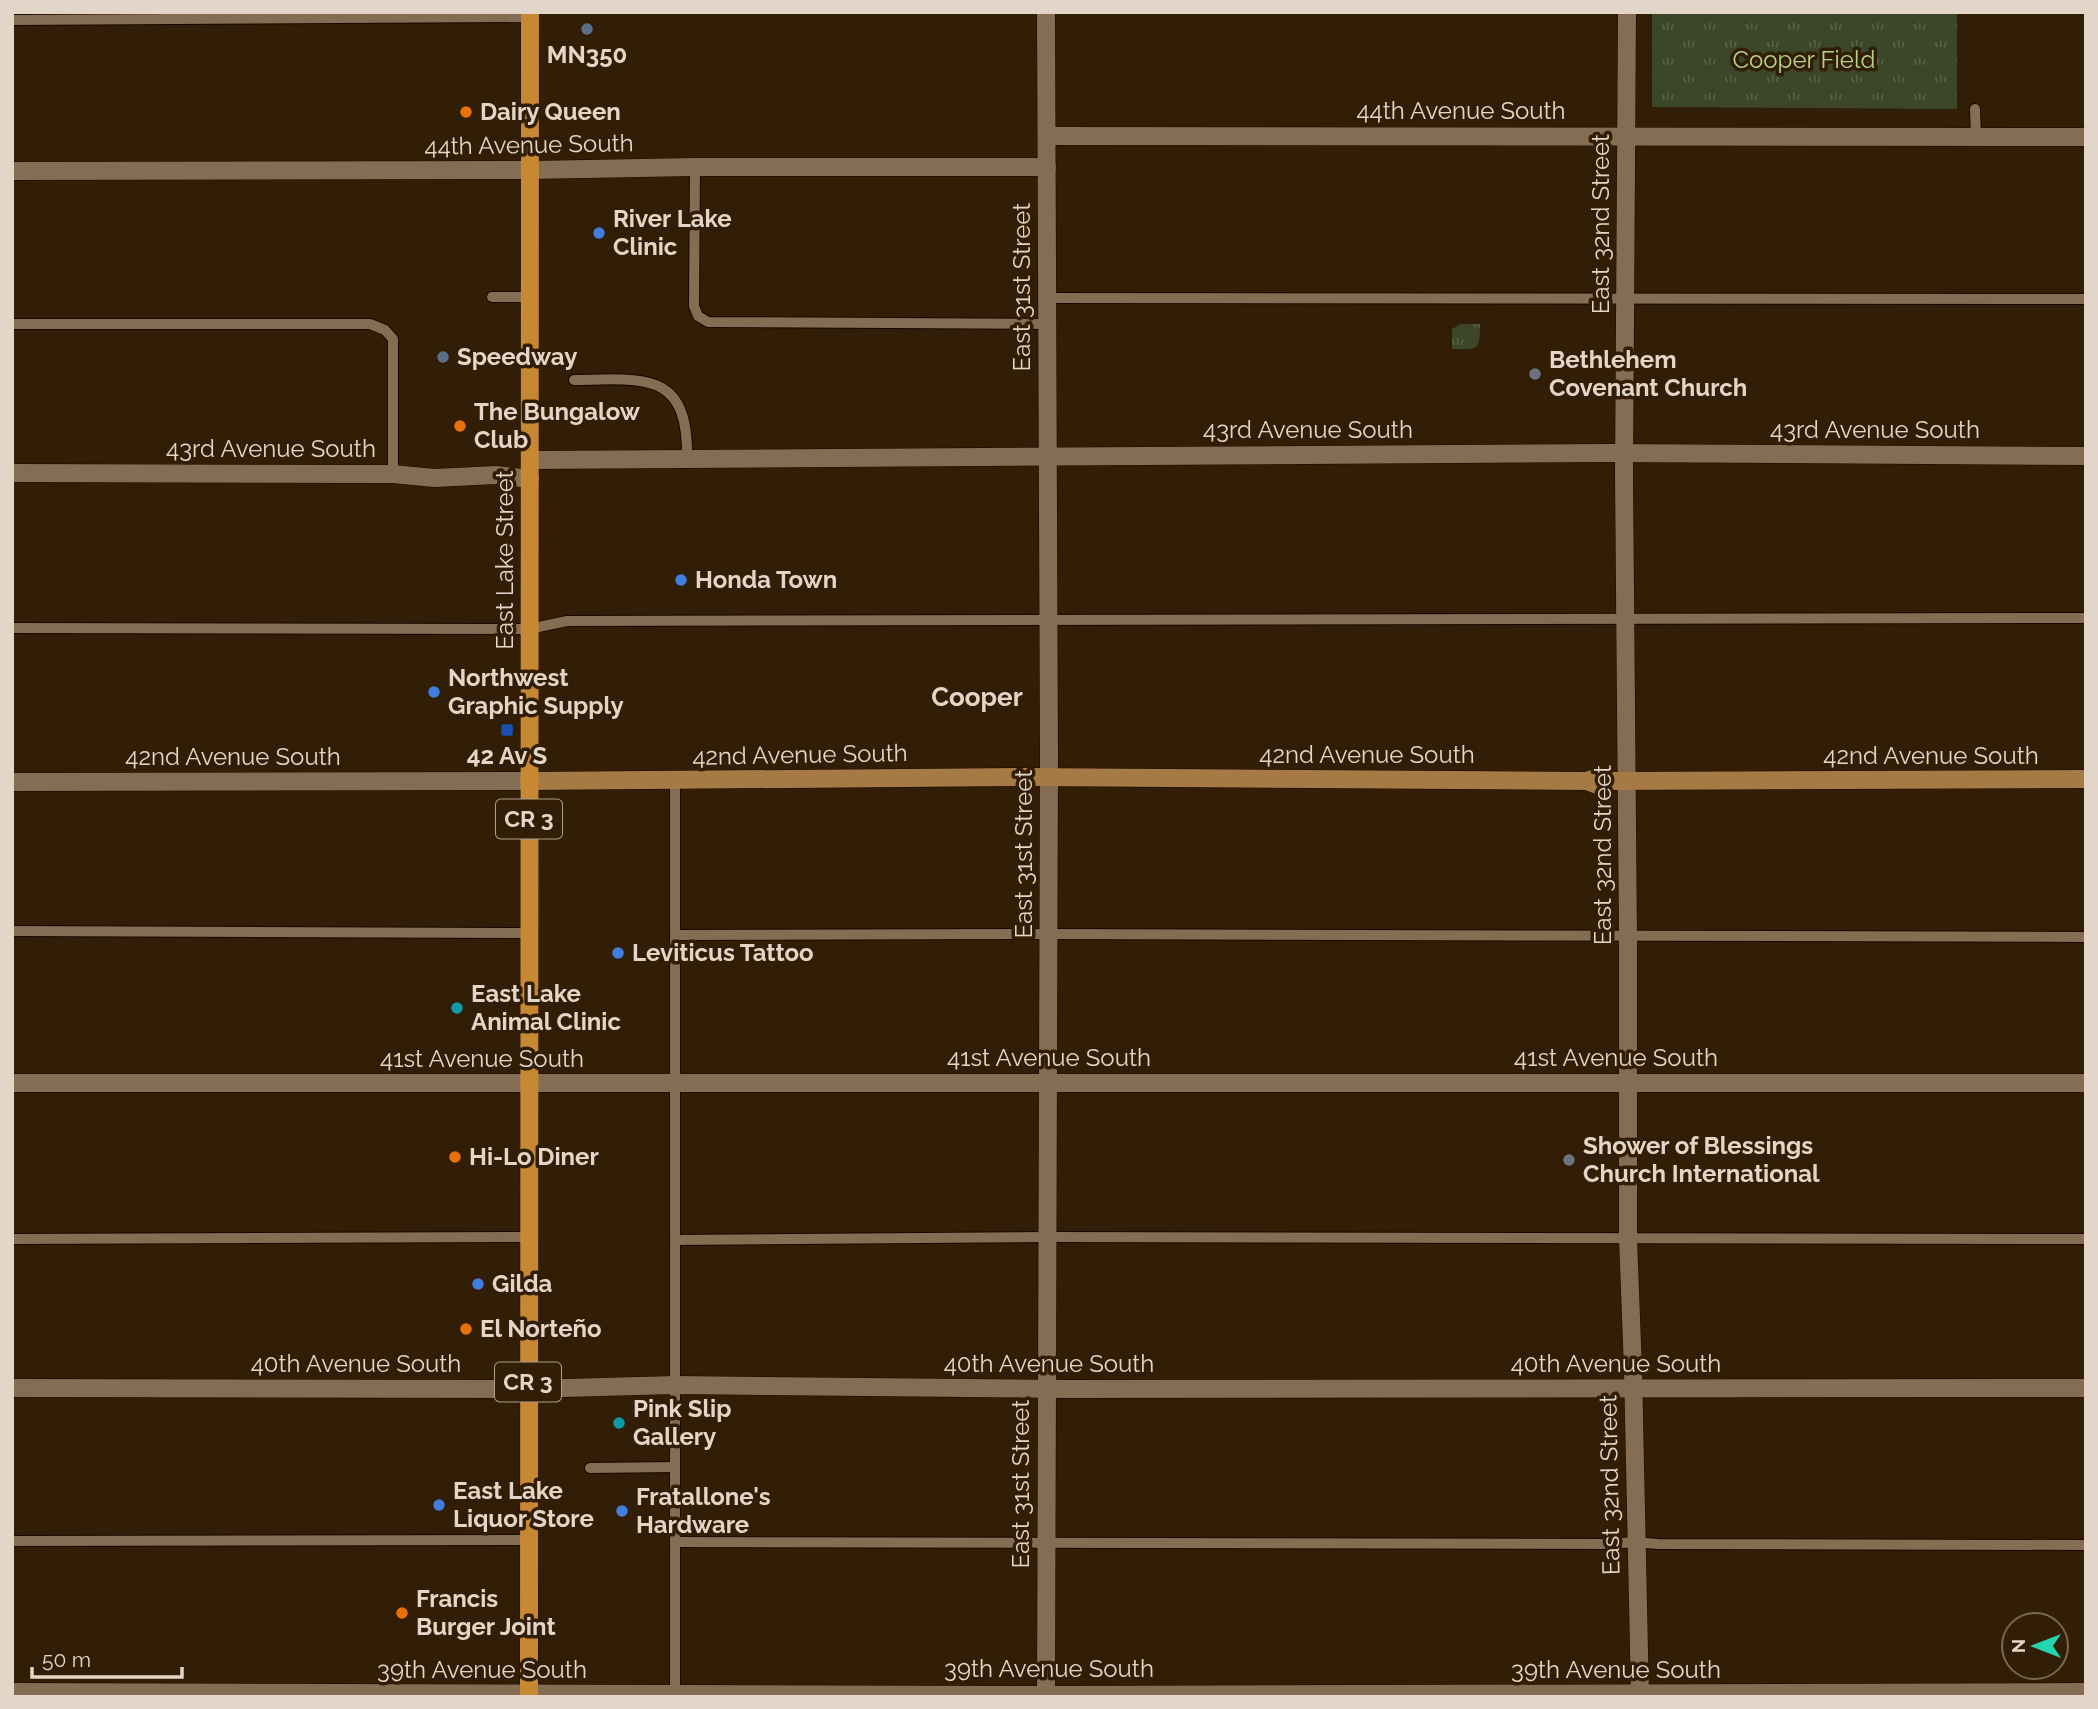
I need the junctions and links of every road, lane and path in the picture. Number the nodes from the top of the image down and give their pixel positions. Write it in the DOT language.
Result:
graph roads {
  1 [pos="1046,12"];
  2 [pos="1627,12"];
  3 [pos="530,15"];
  4 [pos="12,20"];
  5 [pos="1975,109"];
  6 [pos="1626,135"];
  7 [pos="1047,136"];
  8 [pos="1976,136"];
  9 [pos="2086,137"];
  10 [pos="695,167"];
  11 [pos="1047,167"];
  12 [pos="531,170"];
  13 [pos="12,171"];
  14 [pos="530,296"];
  15 [pos="492,297"];
  16 [pos="1046,298"];
  17 [pos="1625,298"];
  18 [pos="2086,299"];
  19 [pos="12,324"];
  20 [pos="1046,324"];
  21 [pos="574,380"];
  22 [pos="1624,453"];
  23 [pos="1047,456"];
  24 [pos="2086,456"];
  25 [pos="687,459"];
  26 [pos="530,460"];
  27 [pos="12,473"];
  28 [pos="393,474"];
  29 [pos="530,479"];
  30 [pos="2086,618"];
  31 [pos="1625,620"];
  32 [pos="1049,621"];
  33 [pos="12,628"];
  34 [pos="529,629"];
  35 [pos="1049,778"];
  36 [pos="2086,779"];
  37 [pos="676,780"];
  38 [pos="529,781"];
  39 [pos="12,782"];
  40 [pos="1627,782"];
  41 [pos="12,932"];
  42 [pos="530,933"];
  43 [pos="1048,934"];
  44 [pos="675,935"];
  45 [pos="1628,936"];
  46 [pos="2086,937"];
  47 [pos="1628,1082"];
  48 [pos="12,1083"];
  49 [pos="676,1083"];
  50 [pos="1047,1083"];
  51 [pos="2086,1083"];
  52 [pos="530,1084"];
  53 [pos="530,1237"];
  54 [pos="1047,1237"];
  55 [pos="1628,1238"];
  56 [pos="12,1239"];
  57 [pos="2086,1239"];
  58 [pos="675,1240"];
  59 [pos="675,1385"];
  60 [pos="12,1388"];
  61 [pos="2086,1388"];
  62 [pos="528,1389"];
  63 [pos="1046,1389"];
  64 [pos="1633,1389"];
  65 [pos="675,1467"];
  66 [pos="590,1468"];
  67 [pos="12,1541"];
  68 [pos="529,1541"];
  69 [pos="676,1542"];
  70 [pos="1635,1542"];
  71 [pos="1046,1543"];
  72 [pos="2086,1545"];
  73 [pos="12,1692"];
  74 [pos="2086,1692"];
  75 [pos="676,1695"];
  76 [pos="1046,1695"];
  77 [pos="529,1696"];
  78 [pos="1640,1696"];
  1 -- 7 [label="street, East 31st Street"];
  2 -- 6 [label="street, East 32nd Street"];
  3 -- 4 [label="lane"];
  3 -- 12 [label="main road, East Lake Street / CR 3"];
  5 -- 8 [label="lane"];
  6 -- 7 [label="street, 44th Avenue South"];
  6 -- 8 [label="street, 44th Avenue South"];
  6 -- 17 [label="street, East 32nd Street"];
  7 -- 11 [label="street, East 31st Street"];
  8 -- 9 [label="street, 44th Avenue South"];
  10 -- 11 [label="street, 44th Avenue South"];
  10 -- 12 [label="street, 44th Avenue South"];
  10 -- 20 [label="lane"];
  11 -- 16 [label="street, East 31st Street"];
  12 -- 13 [label="street, 44th Avenue South"];
  12 -- 14 [label="main road, East Lake Street / CR 3"];
  14 -- 15 [label="lane"];
  14 -- 26 [label="main road, East Lake Street / CR 3"];
  16 -- 17 [label="lane"];
  16 -- 20 [label="street, East 31st Street"];
  17 -- 18 [label="lane"];
  17 -- 22 [label="street, East 32nd Street"];
  19 -- 28 [label="lane"];
  20 -- 23 [label="street, East 31st Street"];
  21 -- 25 [label="lane"];
  22 -- 23 [label="street, 43rd Avenue South"];
  22 -- 24 [label="street, 43rd Avenue South"];
  22 -- 31 [label="street, East 32nd Street"];
  23 -- 25 [label="street, 43rd Avenue South"];
  23 -- 32 [label="street, East 31st Street"];
  25 -- 26 [label="street, 43rd Avenue South"];
  26 -- 29 [label="main road, East Lake Street / CR 3"];
  27 -- 28 [label="street, 43rd Avenue South"];
  28 -- 29 [label="street, 43rd Avenue South"];
  29 -- 34 [label="main road, East Lake Street / CR 3"];
  30 -- 31 [label="lane"];
  31 -- 32 [label="lane"];
  31 -- 40 [label="street, East 32nd Street"];
  32 -- 34 [label="lane"];
  32 -- 35 [label="street, East 31st Street"];
  33 -- 34 [label="lane"];
  34 -- 38 [label="main road, East Lake Street / CR 3"];
  35 -- 37 [label="street, 42nd Avenue South"];
  35 -- 40 [label="street, 42nd Avenue South"];
  35 -- 43 [label="street, East 31st Street"];
  36 -- 40 [label="street, 42nd Avenue South"];
  37 -- 38 [label="street, 42nd Avenue South"];
  37 -- 44 [label="lane"];
  38 -- 39 [label="street, 42nd Avenue South"];
  38 -- 42 [label="main road, East Lake Street / CR 3"];
  40 -- 45 [label="street, East 32nd Street"];
  41 -- 42 [label="lane"];
  42 -- 52 [label="main road, East Lake Street / CR 3"];
  43 -- 44 [label="lane"];
  43 -- 45 [label="lane"];
  43 -- 50 [label="street, East 31st Street"];
  44 -- 49 [label="lane"];
  45 -- 46 [label="lane"];
  45 -- 47 [label="street, East 32nd Street"];
  47 -- 50 [label="street, 41st Avenue South"];
  47 -- 51 [label="street, 41st Avenue South"];
  47 -- 55 [label="street, East 32nd Street"];
  48 -- 52 [label="street, 41st Avenue South"];
  49 -- 50 [label="street, 41st Avenue South"];
  49 -- 52 [label="street, 41st Avenue South"];
  49 -- 58 [label="lane"];
  50 -- 54 [label="street, East 31st Street"];
  52 -- 53 [label="main road, East Lake Street / CR 3"];
  53 -- 56 [label="lane"];
  53 -- 62 [label="main road, East Lake Street / CR 3"];
  54 -- 55 [label="lane"];
  54 -- 58 [label="lane"];
  54 -- 63 [label="street, East 31st Street"];
  55 -- 57 [label="lane"];
  55 -- 64 [label="street, East 32nd Street"];
  58 -- 59 [label="lane"];
  59 -- 62 [label="street, 40th Avenue South"];
  59 -- 63 [label="street, 40th Avenue South"];
  59 -- 65 [label="lane"];
  60 -- 62 [label="street, 40th Avenue South"];
  61 -- 64 [label="street, 40th Avenue South"];
  62 -- 68 [label="main road, East Lake Street / CR 3"];
  63 -- 64 [label="street, 40th Avenue South"];
  63 -- 71 [label="street, East 31st Street"];
  64 -- 70 [label="street, East 32nd Street"];
  65 -- 66 [label="lane"];
  65 -- 69 [label="lane"];
  67 -- 68 [label="lane"];
  68 -- 77 [label="main road, East Lake Street / CR 3"];
  69 -- 71 [label="lane"];
  69 -- 75 [label="lane"];
  70 -- 71 [label="lane"];
  70 -- 72 [label="lane"];
  70 -- 78 [label="street, East 32nd Street"];
  71 -- 76 [label="street, East 31st Street"];
  73 -- 77 [label="street, 39th Avenue South"];
  74 -- 78 [label="street, 39th Avenue South"];
  75 -- 76 [label="street, 39th Avenue South"];
  75 -- 77 [label="street, 39th Avenue South"];
  76 -- 78 [label="street, 39th Avenue South"];
}
